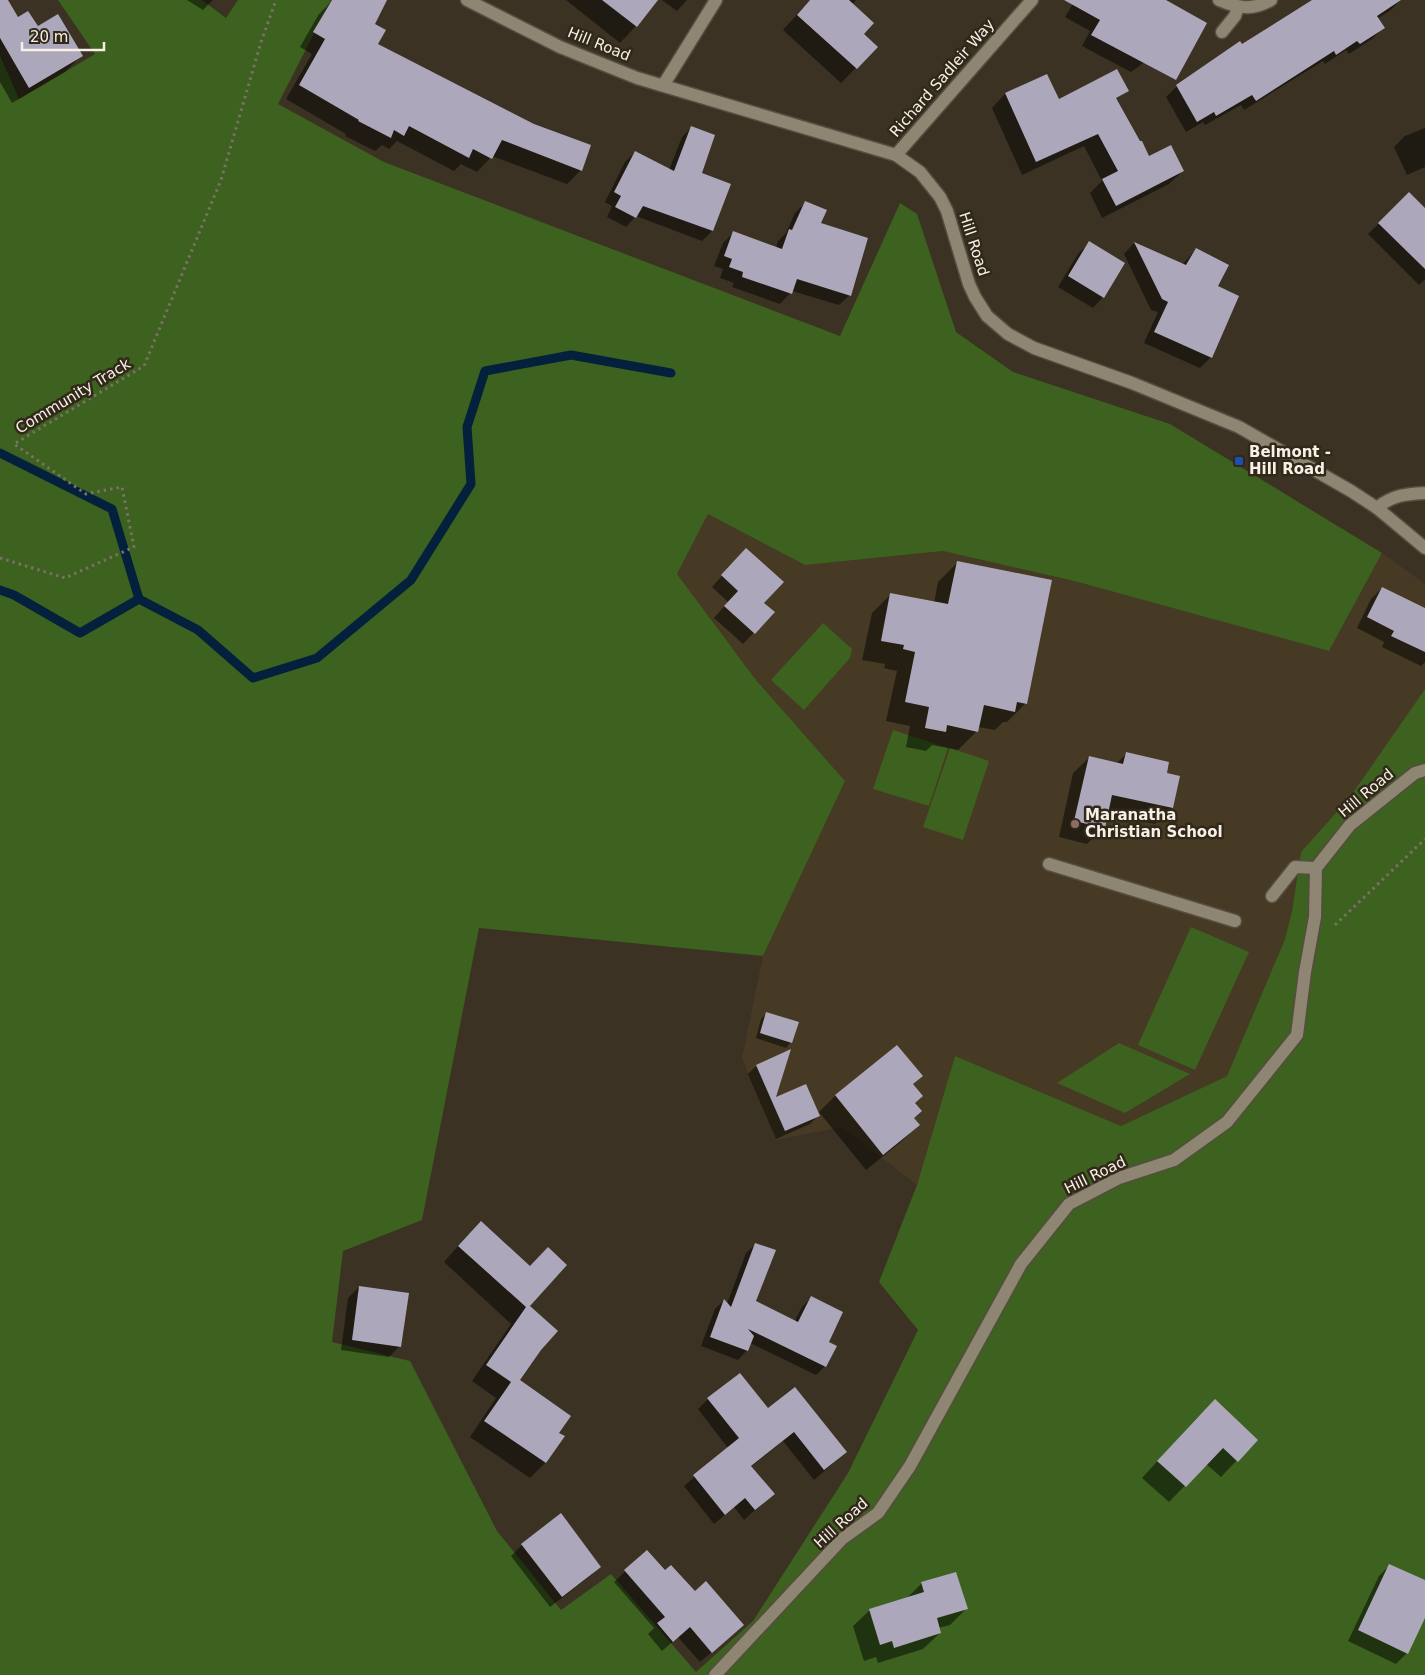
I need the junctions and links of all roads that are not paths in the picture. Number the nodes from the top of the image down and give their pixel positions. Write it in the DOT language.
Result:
graph roads {
  1 [pos="467,0"];
  2 [pos="716,0"];
  3 [pos="1032,0"];
  4 [pos="1219,0"];
  5 [pos="1271,0"];
  6 [pos="1238,7"];
  7 [pos="1222,32"];
  8 [pos="664,84"];
  9 [pos="896,155"];
  10 [pos="1425,493"];
  11 [pos="1377,508"];
  12 [pos="1425,548"];
  13 [pos="1425,770"];
  14 [pos="1049,864"];
  15 [pos="1316,868"];
  16 [pos="1272,896"];
  17 [pos="1235,921"];
  18 [pos="715,1675"];
  1 -- 8 [label="street, Hill Road"];
  2 -- 8 [label="street"];
  3 -- 9 [label="street, Richard Sadleir Way"];
  4 -- 6 [label="street"];
  5 -- 6 [label="street"];
  6 -- 7 [label="street"];
  8 -- 9 [label="street, Hill Road"];
  9 -- 11 [label="street, Hill Road"];
  10 -- 11 [label="street"];
  11 -- 12 [label="street, Hill Road"];
  13 -- 15 [label="street, Hill Road"];
  14 -- 17 [label="street"];
  15 -- 16 [label="street"];
  15 -- 18 [label="street, Hill Road"];
}
